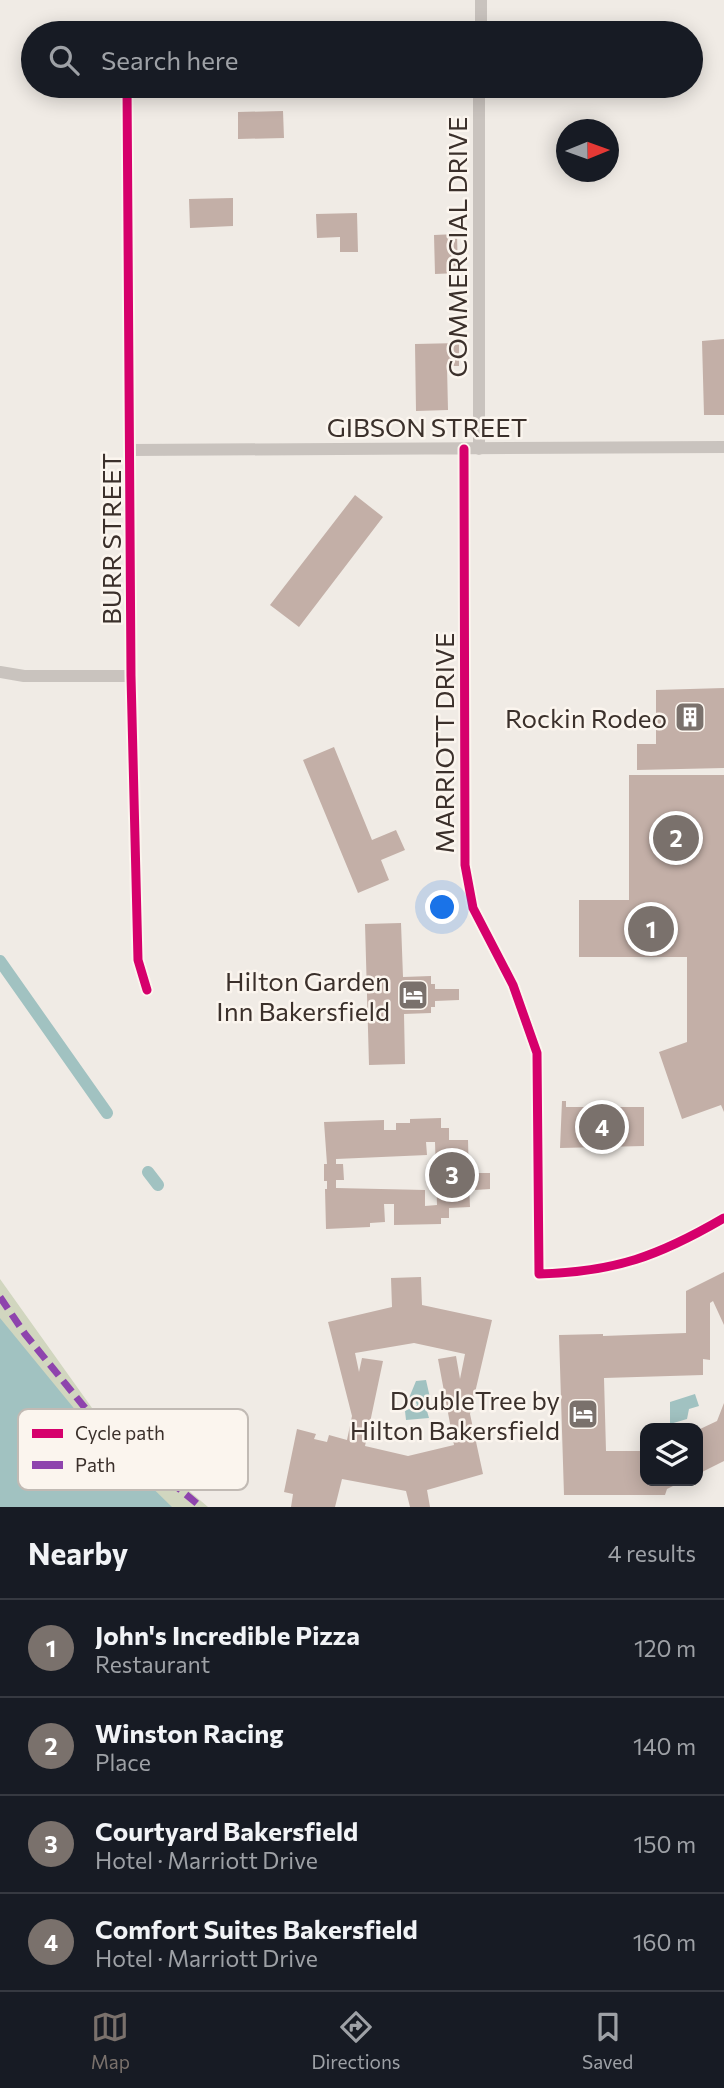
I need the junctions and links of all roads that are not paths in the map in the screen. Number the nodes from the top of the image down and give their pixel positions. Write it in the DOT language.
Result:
graph roads {
  1 [pos="481,0"];
  2 [pos="481,21"];
  3 [pos="127,98"];
  4 [pos="479,98"];
  5 [pos="724,447"];
  6 [pos="464,449"];
  7 [pos="479,449"];
  8 [pos="131,450"];
  9 [pos="0,672"];
  10 [pos="131,676"];
  11 [pos="147,990"];
  12 [pos="724,1217"];
  1 -- 2 [label="street"];
  3 -- 8 [label="street, BURR STREET"];
  4 -- 7 [label="street, COMMERCIAL DRIVE"];
  5 -- 7 [label="street, GIBSON STREET"];
  6 -- 7 [label="street, GIBSON STREET"];
  6 -- 8 [label="street, GIBSON STREET"];
  6 -- 12 [label="street, MARRIOTT DRIVE"];
  8 -- 10 [label="street, BURR STREET"];
  9 -- 10 [label="street"];
  10 -- 11 [label="street, BURR STREET"];
}
